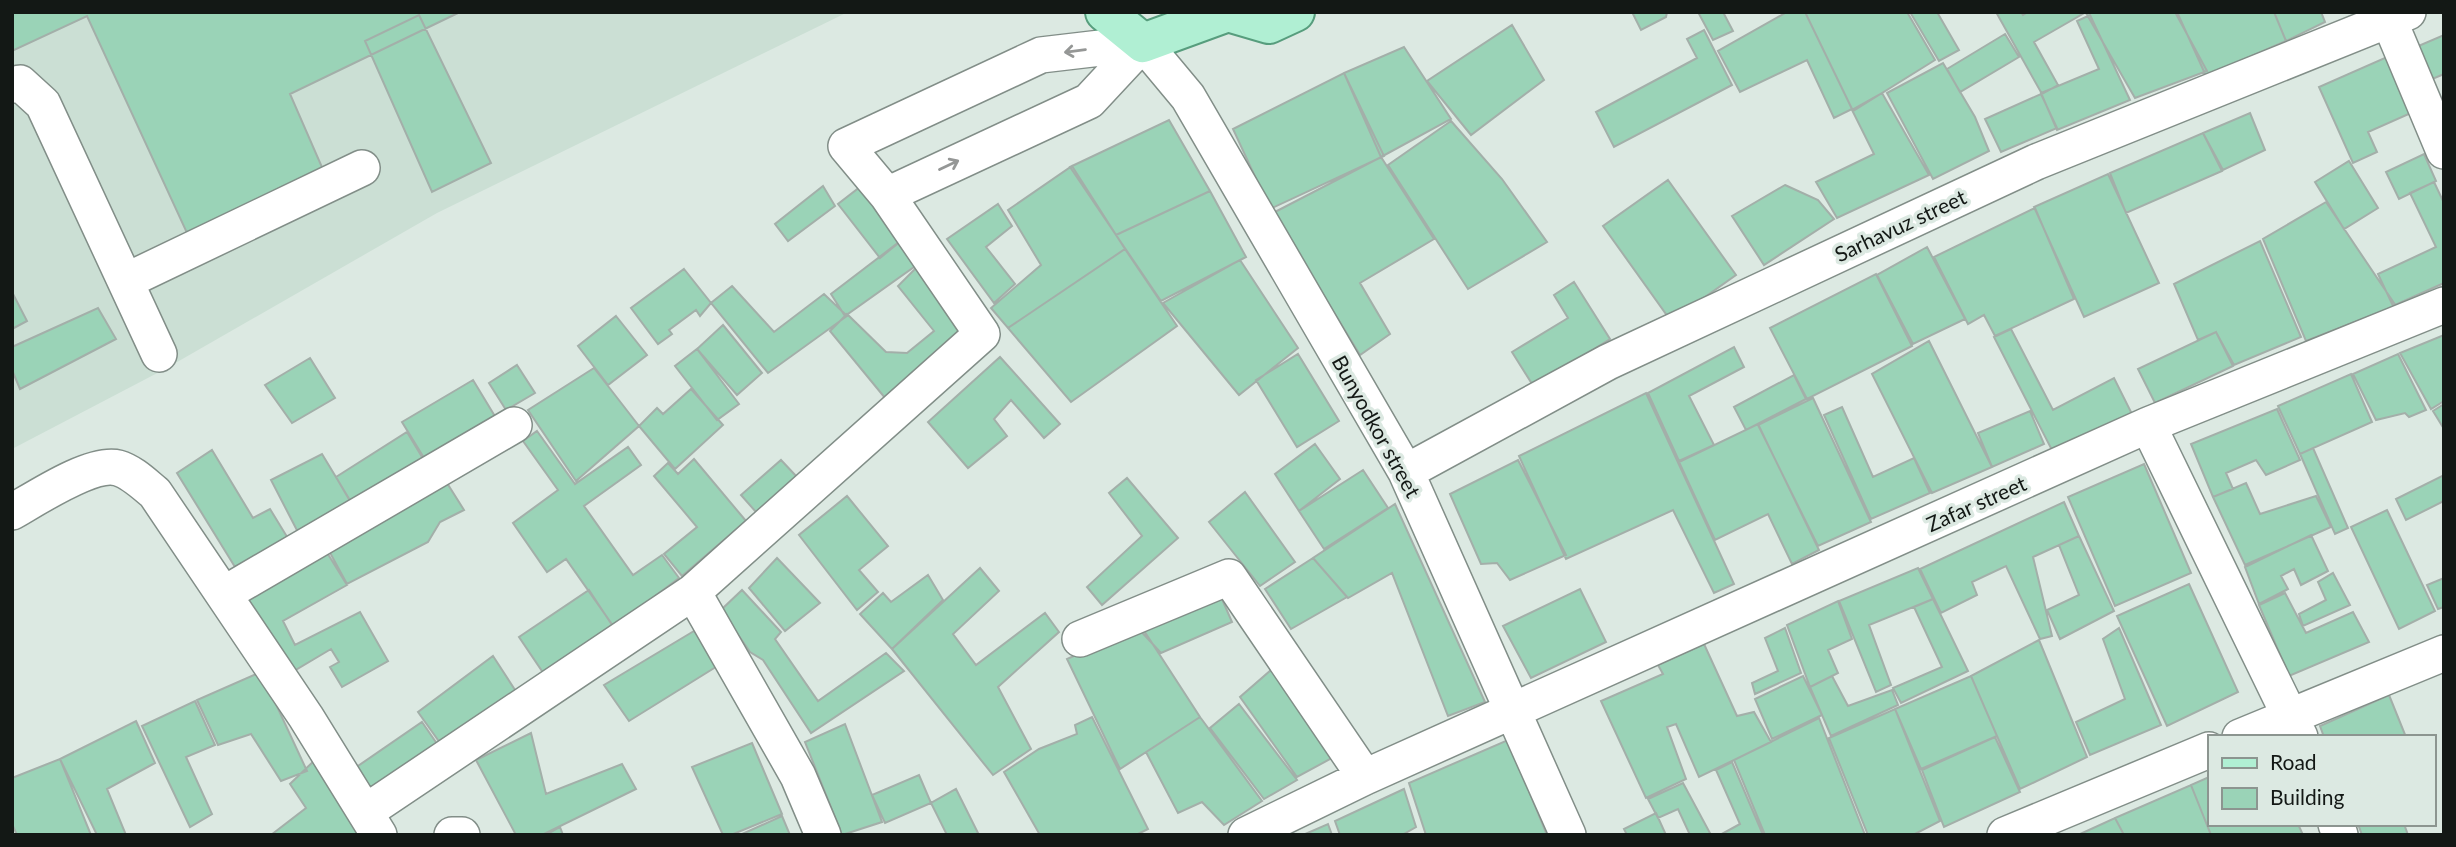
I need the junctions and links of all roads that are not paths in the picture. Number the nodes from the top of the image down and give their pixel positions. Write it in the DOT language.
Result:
graph roads {
  1 [pos="1105,12"];
  2 [pos="1228,12"];
  3 [pos="1295,12"];
  4 [pos="2399,16"];
  5 [pos="1143,43"];
  6 [pos="12,85"];
  7 [pos="2444,152"];
  8 [pos="362,168"];
  9 [pos="887,195"];
  10 [pos="126,281"];
  11 [pos="2444,305"];
  12 [pos="159,354"];
  13 [pos="514,425"];
  14 [pos="2148,425"];
  15 [pos="1406,472"];
  16 [pos="12,512"];
  17 [pos="694,592"];
  18 [pos="224,594"];
  19 [pos="1080,639"];
  20 [pos="2444,653"];
  21 [pos="1513,712"];
  22 [pos="2296,726"];
  23 [pos="2251,735"];
  24 [pos="2208,750"];
  25 [pos="1365,777"];
  26 [pos="373,823"];
  27 [pos="452,835"];
  28 [pos="462,835"];
  29 [pos="823,835"];
  30 [pos="1246,835"];
  31 [pos="1568,835"];
  32 [pos="2005,835"];
  1 -- 5 [label="main road"];
  2 -- 3 [label="main road"];
  2 -- 5 [label="main road"];
  4 -- 7 [label="street"];
  4 -- 15 [label="street, Sarhavuz street"];
  9 -- 5 [label="street, one-way"];
  5 -- 9 [label="street, one-way"];
  5 -- 15 [label="street, Bunyodkor street"];
  6 -- 10 [label="street"];
  8 -- 10 [label="street"];
  9 -- 17 [label="street"];
  10 -- 12 [label="street"];
  11 -- 14 [label="street, Zafar street"];
  13 -- 18 [label="street"];
  14 -- 21 [label="street, Zafar street"];
  14 -- 22 [label="street"];
  15 -- 21 [label="street, Bunyodkor street"];
  16 -- 18 [label="street"];
  17 -- 26 [label="street"];
  17 -- 29 [label="street"];
  18 -- 26 [label="street"];
  19 -- 25 [label="street"];
  20 -- 22 [label="street"];
  21 -- 25 [label="street, Zafar street"];
  21 -- 31 [label="street, Bunyodkor street"];
  22 -- 23 [label="street"];
  24 -- 32 [label="street"];
  25 -- 30 [label="street, Zafar street"];
  27 -- 28 [label="street"];
}
